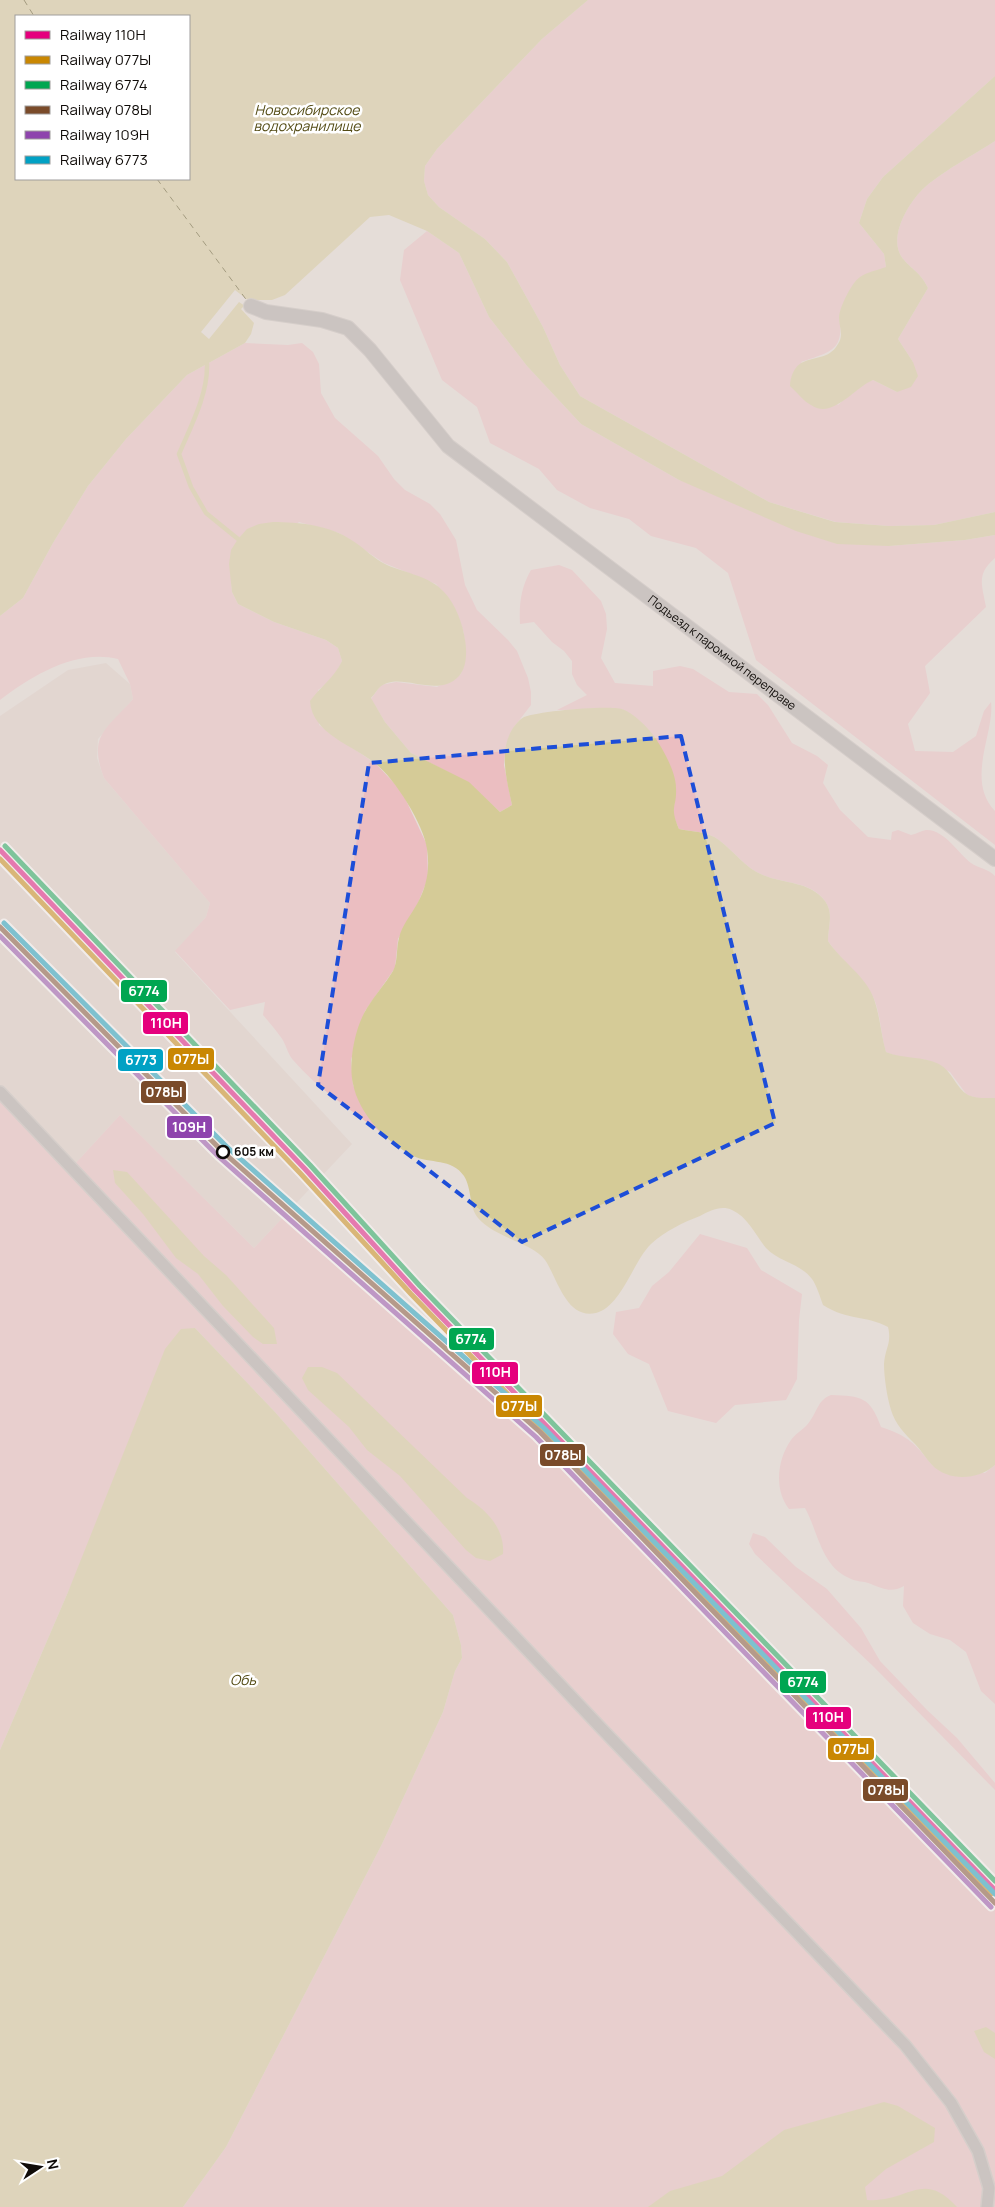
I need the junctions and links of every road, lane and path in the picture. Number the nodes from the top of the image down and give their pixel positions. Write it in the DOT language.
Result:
graph roads {
  1 [pos="251,306"];
  2 [pos="995,859"];
  3 [pos="0,1092"];
  4 [pos="987,2207"];
  1 -- 2 [label="street, Подъезд к паромной переправе"];
  3 -- 4 [label="street"];
}
